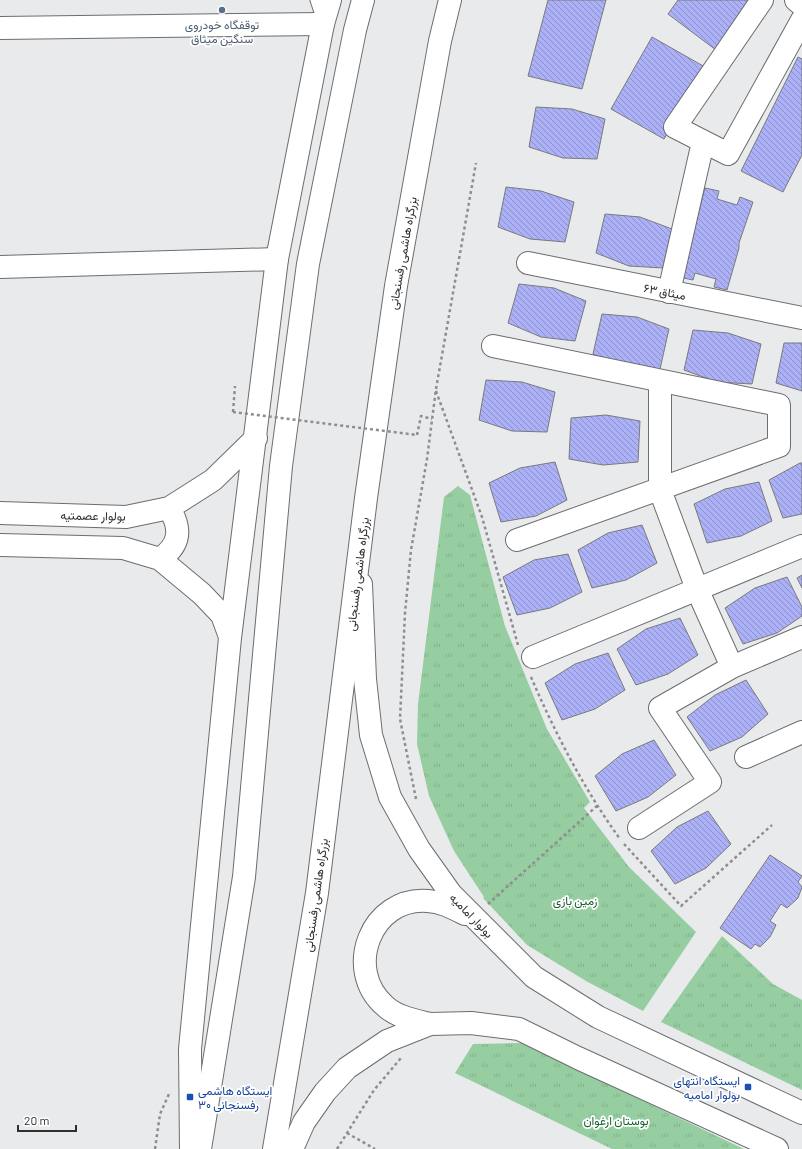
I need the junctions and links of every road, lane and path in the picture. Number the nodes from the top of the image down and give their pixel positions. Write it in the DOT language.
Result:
graph roads {
  1 [pos="316,0"];
  2 [pos="330,0"];
  3 [pos="364,0"];
  4 [pos="450,0"];
  5 [pos="762,0"];
  6 [pos="796,0"];
  7 [pos="802,5"];
  8 [pos="802,20"];
  9 [pos="323,24"];
  10 [pos="0,28"];
  11 [pos="703,142"];
  12 [pos="476,163"];
  13 [pos="277,258"];
  14 [pos="528,263"];
  15 [pos="0,267"];
  16 [pos="669,292"];
  17 [pos="802,318"];
  18 [pos="493,346"];
  19 [pos="660,382"];
  20 [pos="235,386"];
  21 [pos="436,389"];
  22 [pos="432,419"];
  23 [pos="256,438"];
  24 [pos="660,490"];
  25 [pos="169,508"];
  26 [pos="0,513"];
  27 [pos="517,540"];
  28 [pos="0,545"];
  29 [pos="802,546"];
  30 [pos="360,557"];
  31 [pos="160,559"];
  32 [pos="697,589"];
  33 [pos="802,637"];
  34 [pos="230,638"];
  35 [pos="527,660"];
  36 [pos="732,667"];
  37 [pos="802,732"];
  38 [pos="746,757"];
  39 [pos="598,805"];
  40 [pos="419,806"];
  41 [pos="772,826"];
  42 [pos="638,828"];
  43 [pos="478,913"];
  44 [pos="430,1024"];
  45 [pos="404,1054"];
  46 [pos="802,1113"];
  47 [pos="160,1114"];
  48 [pos="347,1133"];
  49 [pos="155,1149"];
  50 [pos="191,1149"];
  51 [pos="200,1149"];
  52 [pos="274,1149"];
  53 [pos="292,1149"];
  54 [pos="337,1149"];
  55 [pos="375,1149"];
  56 [pos="777,1149"];
  1 -- 9 [label="lane"];
  2 -- 9 [label="main road"];
  3 -- 51 [label="main road"];
  4 -- 30 [label="main road, بزرگراه هاشمی رفسنجانی"];
  5 -- 11 [label="main road"];
  6 -- 7 [label="main road"];
  8 -- 11 [label="main road"];
  9 -- 10 [label="main road"];
  9 -- 13 [label="main road"];
  11 -- 16 [label="main road"];
  12 -- 21 [label="path"];
  13 -- 15 [label="main road"];
  13 -- 23 [label="main road"];
  14 -- 16 [label="main road, میثاق ۶۳"];
  16 -- 17 [label="main road, میثاق ۶۳"];
  18 -- 19 [label="main road"];
  19 -- 24 [label="main road"];
  19 -- 24 [label="main road"];
  20 -- 22 [label="path, bridge"];
  21 -- 22 [label="path"];
  21 -- 35 [label="path"];
  22 -- 40 [label="path"];
  23 -- 25 [label="main road, بولوار عصمتیه"];
  23 -- 34 [label="main road"];
  24 -- 27 [label="main road"];
  24 -- 32 [label="main road"];
  25 -- 26 [label="main road, بولوار عصمتیه"];
  25 -- 31 [label="main road"];
  28 -- 31 [label="main road"];
  29 -- 32 [label="main road"];
  30 -- 43 [label="main road, بولوار امامیه"];
  30 -- 52 [label="main road, بزرگراه هاشمی رفسنجانی"];
  31 -- 34 [label="main road"];
  32 -- 35 [label="main road"];
  32 -- 36 [label="main road"];
  33 -- 36 [label="main road"];
  34 -- 50 [label="main road"];
  35 -- 39 [label="path"];
  36 -- 42 [label="main road"];
  37 -- 38 [label="main road"];
  39 -- 41 [label="path"];
  39 -- 43 [label="path"];
  43 -- 44 [label="main road"];
  43 -- 46 [label="main road, بولوار امامیه"];
  44 -- 53 [label="main road"];
  44 -- 56 [label="main road"];
  45 -- 48 [label="path"];
  47 -- 49 [label="path"];
  48 -- 54 [label="path"];
  48 -- 55 [label="path"];
}
